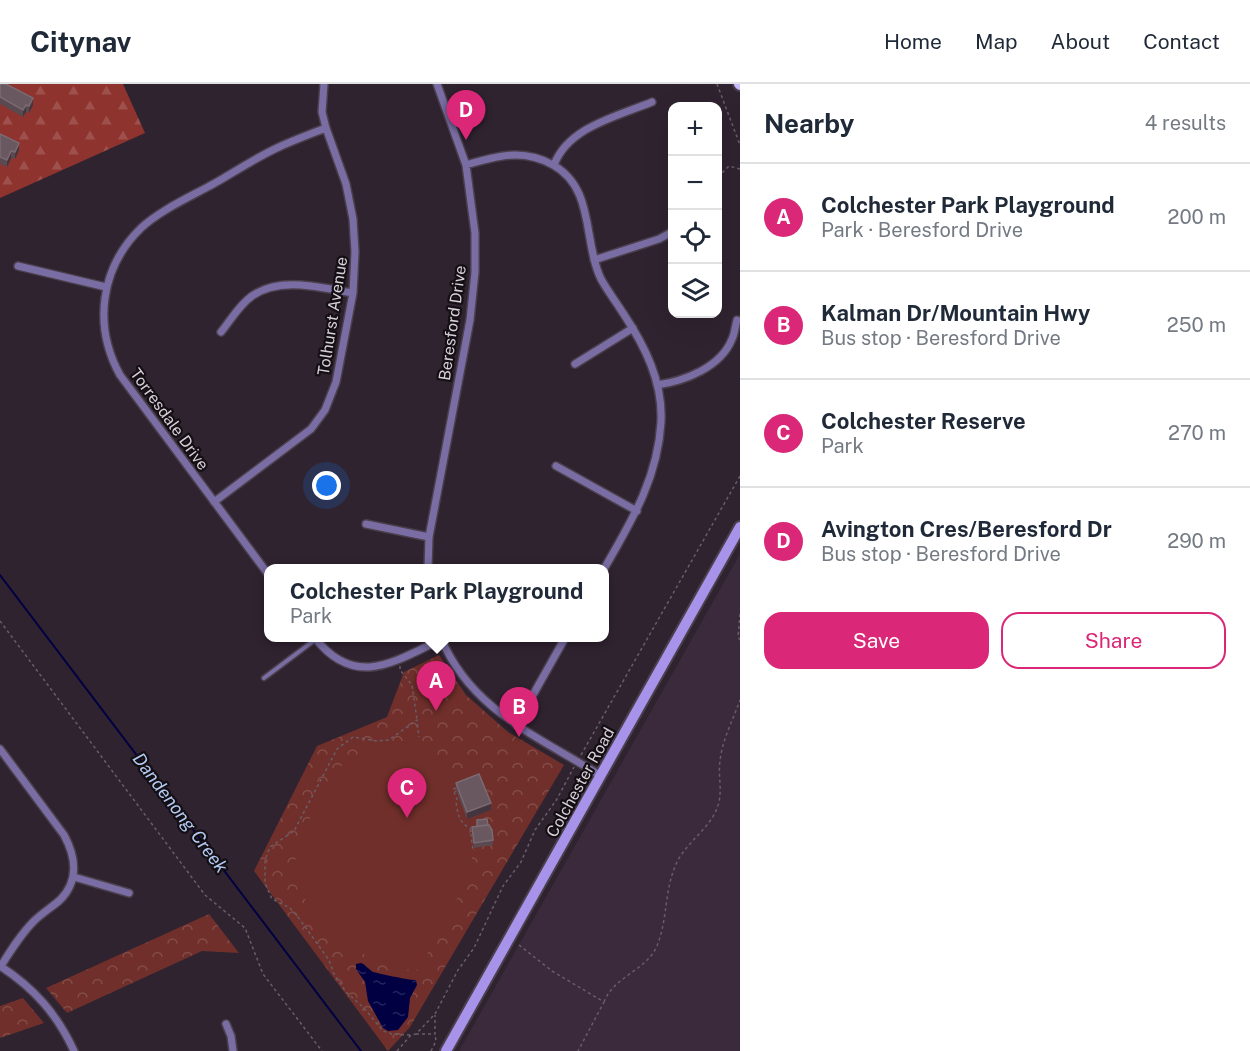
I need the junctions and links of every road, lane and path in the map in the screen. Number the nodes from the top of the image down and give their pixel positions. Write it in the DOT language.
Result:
graph roads {
  1 [pos="324,84"];
  2 [pos="437,84"];
  3 [pos="717,84"];
  4 [pos="652,102"];
  5 [pos="326,128"];
  6 [pos="740,145"];
  7 [pos="465,165"];
  8 [pos="554,165"];
  9 [pos="740,169"];
  10 [pos="722,172"];
  11 [pos="668,234"];
  12 [pos="594,260"];
  13 [pos="18,266"];
  14 [pos="106,287"];
  15 [pos="353,293"];
  16 [pos="737,320"];
  17 [pos="633,328"];
  18 [pos="221,332"];
  19 [pos="575,364"];
  20 [pos="657,385"];
  21 [pos="556,466"];
  22 [pos="214,502"];
  23 [pos="637,511"];
  24 [pos="366,524"];
  25 [pos="740,527"];
  26 [pos="429,537"];
  27 [pos="428,564"];
  28 [pos="607,564"];
  29 [pos="264,569"];
  30 [pos="740,614"];
  31 [pos="0,621"];
  32 [pos="740,640"];
  33 [pos="311,642"];
  34 [pos="319,642"];
  35 [pos="434,642"];
  36 [pos="444,642"];
  37 [pos="563,642"];
  38 [pos="399,660"];
  39 [pos="264,678"];
  40 [pos="740,700"];
  41 [pos="417,720"];
  42 [pos="516,725"];
  43 [pos="419,738"];
  44 [pos="0,748"];
  45 [pos="601,776"];
  46 [pos="463,785"];
  47 [pos="463,813"];
  48 [pos="458,815"];
  49 [pos="475,826"];
  50 [pos="470,828"];
  51 [pos="475,850"];
  52 [pos="74,877"];
  53 [pos="129,892"];
  54 [pos="519,945"];
  55 [pos="0,966"];
  56 [pos="604,1002"];
  57 [pos="435,1014"];
  58 [pos="226,1024"];
  59 [pos="416,1034"];
  60 [pos="435,1034"];
  61 [pos="411,1035"];
  62 [pos="74,1051"];
  63 [pos="233,1051"];
  64 [pos="322,1051"];
  65 [pos="431,1051"];
  66 [pos="446,1051"];
  67 [pos="578,1051"];
  1 -- 5 [label="street, Tolhurst Avenue"];
  2 -- 7 [label="street, Beresford Drive"];
  3 -- 6 [label="path"];
  4 -- 8 [label="street"];
  5 -- 14 [label="street, Torresdale Drive"];
  5 -- 15 [label="street, Tolhurst Avenue"];
  7 -- 8 [label="street"];
  7 -- 26 [label="street, Beresford Drive"];
  8 -- 12 [label="street"];
  9 -- 10 [label="path"];
  11 -- 12 [label="street"];
  12 -- 17 [label="street"];
  13 -- 14 [label="street"];
  14 -- 22 [label="street, Torresdale Drive"];
  15 -- 18 [label="street"];
  15 -- 22 [label="street, Tolhurst Avenue"];
  16 -- 20 [label="street"];
  17 -- 19 [label="street"];
  17 -- 20 [label="street"];
  20 -- 23 [label="street"];
  21 -- 23 [label="street"];
  22 -- 29 [label="street, Torresdale Drive"];
  23 -- 28 [label="street"];
  24 -- 26 [label="street"];
  25 -- 45 [label="main road, Colchester Road"];
  26 -- 27 [label="street, Beresford Drive"];
  30 -- 32 [label="path"];
  31 -- 64 [label="path"];
  33 -- 39 [label="lane"];
  34 -- 38 [label="street"];
  35 -- 38 [label="street"];
  36 -- 42 [label="street"];
  37 -- 42 [label="street"];
  38 -- 41 [label="path"];
  40 -- 56 [label="path"];
  41 -- 43 [label="path"];
  41 -- 61 [label="path"];
  42 -- 45 [label="street"];
  44 -- 52 [label="street"];
  45 -- 66 [label="main road, Colchester Road"];
  46 -- 48 [label="path"];
  47 -- 48 [label="path"];
  48 -- 50 [label="path"];
  49 -- 50 [label="path"];
  50 -- 51 [label="path"];
  52 -- 53 [label="street"];
  52 -- 55 [label="street"];
  54 -- 56 [label="path"];
  55 -- 62 [label="street"];
  56 -- 67 [label="path"];
  57 -- 60 [label="path"];
  58 -- 63 [label="street"];
  59 -- 60 [label="path"];
  60 -- 65 [label="path"];
}
